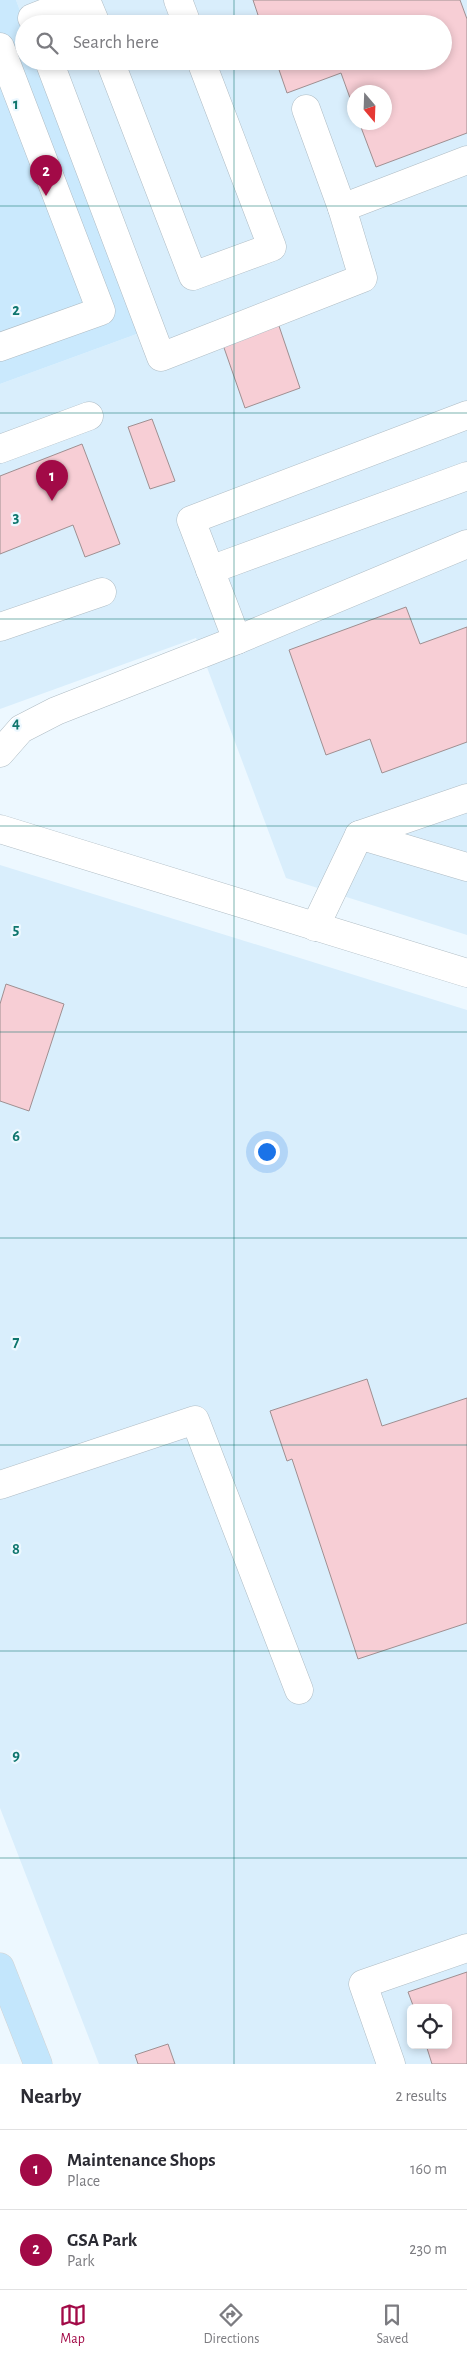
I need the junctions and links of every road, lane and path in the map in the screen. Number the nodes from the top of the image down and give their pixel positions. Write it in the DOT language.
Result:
graph roads {
  1 [pos="78,0"];
  2 [pos="86,0"];
  3 [pos="178,0"];
  4 [pos="30,14"];
  5 [pos="92,15"];
  6 [pos="184,15"];
  7 [pos="0,47"];
  8 [pos="51,70"];
  9 [pos="113,70"];
  10 [pos="204,70"];
  11 [pos="306,109"];
  12 [pos="467,160"];
  13 [pos="342,208"];
  14 [pos="0,347"];
  15 [pos="467,415"];
  16 [pos="89,416"];
  17 [pos="0,449"];
  18 [pos="467,476"];
  19 [pos="467,544"];
  20 [pos="210,570"];
  21 [pos="102,592"];
  22 [pos="0,627"];
  23 [pos="237,640"];
  24 [pos="0,753"];
  25 [pos="467,798"];
  26 [pos="0,829"];
  27 [pos="359,836"];
  28 [pos="467,867"];
  29 [pos="315,926"];
  30 [pos="467,973"];
  31 [pos="0,1485"];
  32 [pos="299,1690"];
  33 [pos="467,1948"];
  34 [pos="0,1967"];
  35 [pos="38,2064"];
  36 [pos="391,2064"];
  1 -- 4 [label="lane"];
  2 -- 5 [label="lane"];
  3 -- 6 [label="lane"];
  7 -- 14 [label="lane"];
  8 -- 13 [label="lane"];
  9 -- 10 [label="lane"];
  11 -- 13 [label="lane"];
  12 -- 13 [label="lane"];
  15 -- 20 [label="lane"];
  16 -- 17 [label="lane"];
  18 -- 20 [label="lane"];
  19 -- 23 [label="lane"];
  20 -- 23 [label="lane"];
  21 -- 22 [label="lane"];
  23 -- 24 [label="lane"];
  25 -- 27 [label="lane"];
  26 -- 29 [label="lane"];
  27 -- 28 [label="lane"];
  27 -- 29 [label="lane"];
  29 -- 30 [label="lane"];
  31 -- 32 [label="lane"];
  33 -- 36 [label="lane"];
  34 -- 35 [label="main road"];
}
